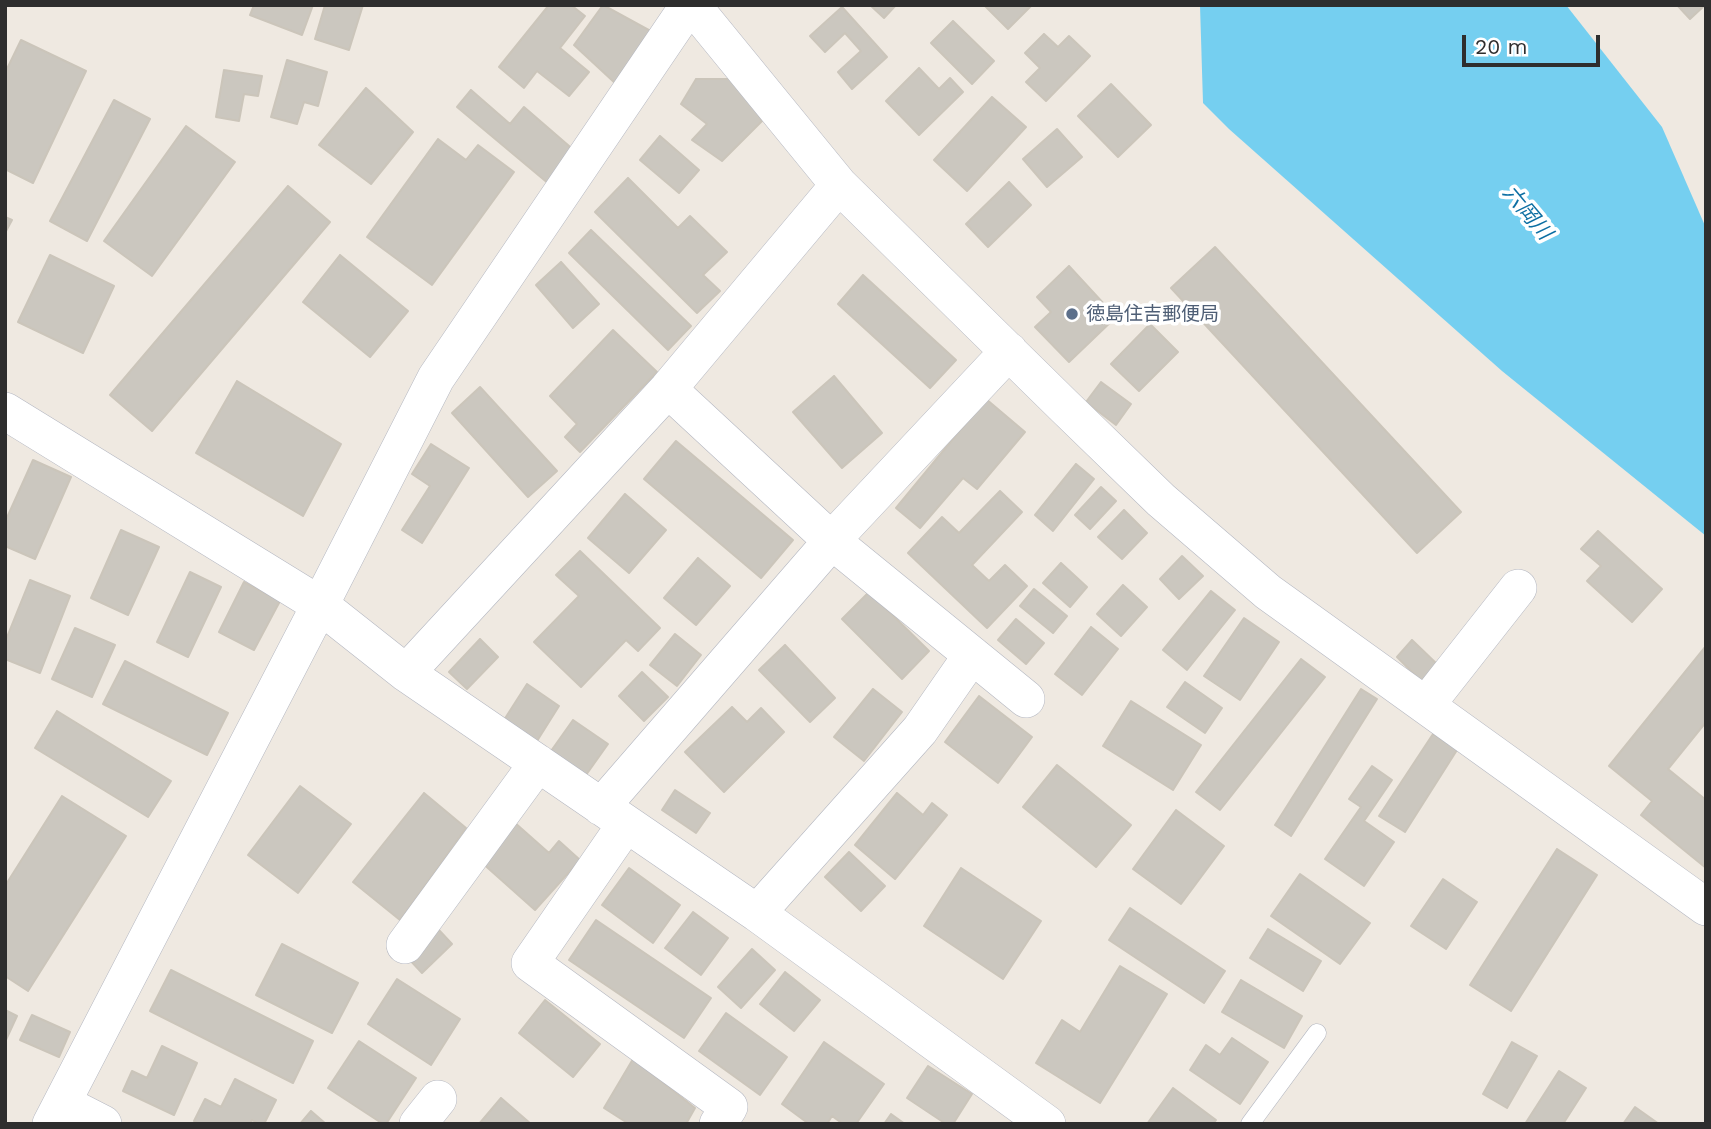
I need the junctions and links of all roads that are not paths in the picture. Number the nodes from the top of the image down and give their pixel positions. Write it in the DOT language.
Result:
graph roads {
  1 [pos="690,5"];
  2 [pos="839,184"];
  3 [pos="1009,351"];
  4 [pos="667,389"];
  5 [pos="5,411"];
  6 [pos="832,541"];
  7 [pos="1518,588"];
  8 [pos="320,606"];
  9 [pos="972,655"];
  10 [pos="406,673"];
  11 [pos="1026,699"];
  12 [pos="1426,705"];
  13 [pos="538,763"];
  14 [pos="613,815"];
  15 [pos="1706,907"];
  16 [pos="757,913"];
  17 [pos="405,945"];
  18 [pos="1317,1033"];
  19 [pos="1005,1111"];
  20 [pos="56,1113"];
  21 [pos="103,1124"];
  22 [pos="718,1124"];
  23 [pos="1047,1124"];
  24 [pos="1250,1124"];
  1 -- 2 [label="street"];
  1 -- 8 [label="street"];
  2 -- 3 [label="street"];
  2 -- 4 [label="street"];
  3 -- 6 [label="street"];
  3 -- 12 [label="street"];
  4 -- 6 [label="street"];
  4 -- 10 [label="street"];
  5 -- 8 [label="street"];
  6 -- 9 [label="street"];
  6 -- 14 [label="street"];
  7 -- 12 [label="street"];
  8 -- 10 [label="street"];
  8 -- 20 [label="street"];
  9 -- 11 [label="street"];
  9 -- 16 [label="street"];
  10 -- 13 [label="street"];
  12 -- 15 [label="street"];
  13 -- 14 [label="street"];
  13 -- 17 [label="street"];
  14 -- 16 [label="street"];
  14 -- 22 [label="street"];
  16 -- 19 [label="street"];
  18 -- 24 [label="lane"];
  19 -- 23 [label="street"];
  20 -- 21 [label="street"];
}
